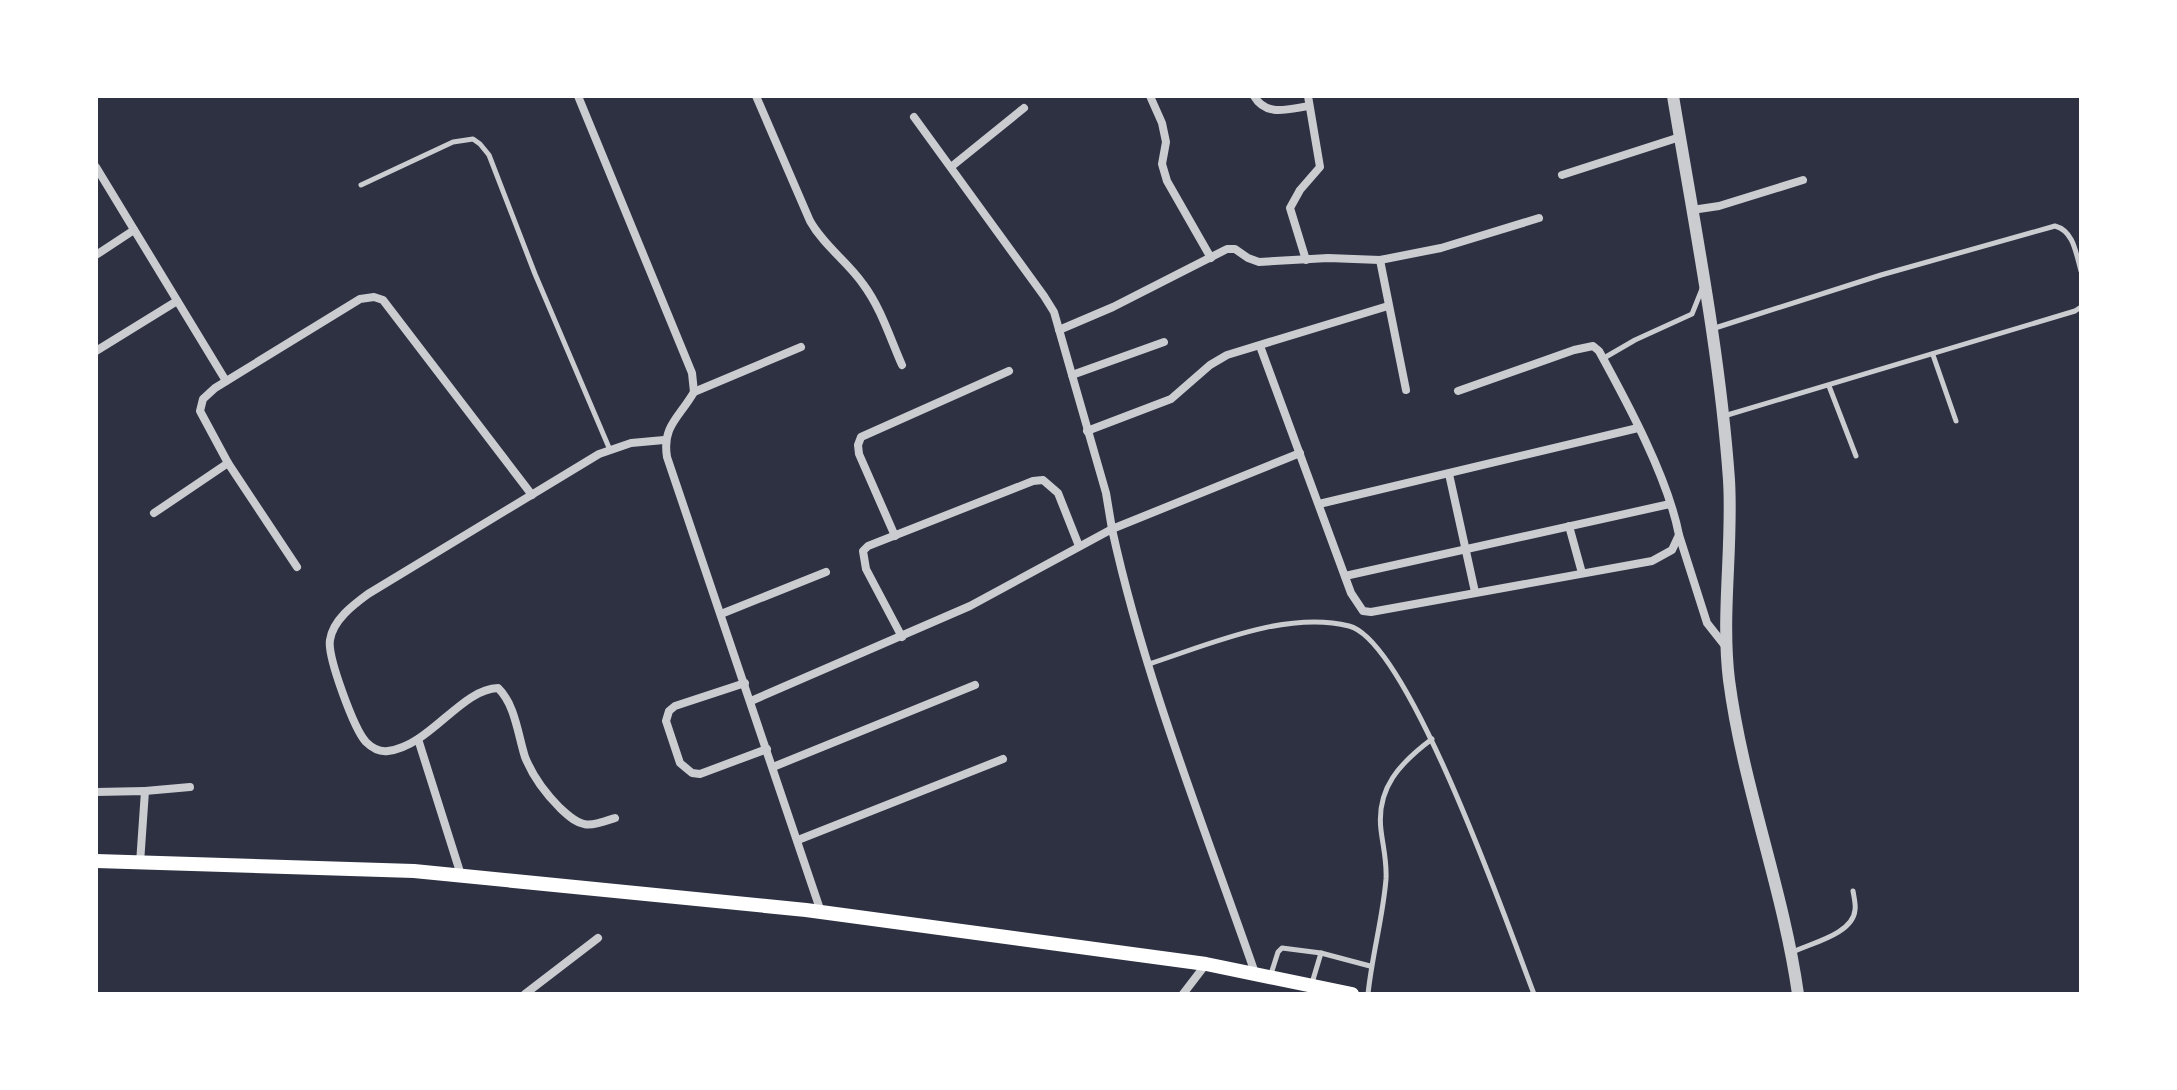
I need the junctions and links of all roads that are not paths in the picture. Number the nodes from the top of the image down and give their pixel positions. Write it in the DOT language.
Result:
graph roads {
  1 [pos="578,96"];
  2 [pos="756,96"];
  3 [pos="1150,96"];
  4 [pos="1254,96"];
  5 [pos="1673,96"];
  6 [pos="1309,101"];
  7 [pos="1024,108"];
  8 [pos="914,117"];
  9 [pos="1680,137"];
  10 [pos="96,167"];
  11 [pos="951,167"];
  12 [pos="1562,175"];
  13 [pos="1803,180"];
  14 [pos="361,185"];
  15 [pos="1692,210"];
  16 [pos="1539,218"];
  17 [pos="134,230"];
  18 [pos="96,255"];
  19 [pos="1211,258"];
  20 [pos="1306,260"];
  21 [pos="1380,260"];
  22 [pos="2081,271"];
  23 [pos="1703,286"];
  24 [pos="177,301"];
  25 [pos="1388,306"];
  26 [pos="2081,307"];
  27 [pos="1059,330"];
  28 [pos="1710,330"];
  29 [pos="1164,342"];
  30 [pos="1260,346"];
  31 [pos="801,347"];
  32 [pos="96,351"];
  33 [pos="1933,355"];
  34 [pos="1603,359"];
  35 [pos="902,365"];
  36 [pos="1009,371"];
  37 [pos="1072,375"];
  38 [pos="226,381"];
  39 [pos="1829,386"];
  40 [pos="1406,390"];
  41 [pos="1458,391"];
  42 [pos="694,392"];
  43 [pos="1723,417"];
  44 [pos="1956,421"];
  45 [pos="1638,428"];
  46 [pos="1087,431"];
  47 [pos="664,440"];
  48 [pos="610,450"];
  49 [pos="1300,453"];
  50 [pos="1856,456"];
  51 [pos="228,463"];
  52 [pos="1449,474"];
  53 [pos="532,495"];
  54 [pos="1319,504"];
  55 [pos="1670,504"];
  56 [pos="154,513"];
  57 [pos="1569,526"];
  58 [pos="1112,529"];
  59 [pos="1679,535"];
  60 [pos="895,536"];
  61 [pos="1079,546"];
  62 [pos="1466,549"];
  63 [pos="297,567"];
  64 [pos="826,572"];
  65 [pos="1582,573"];
  66 [pos="1345,576"];
  67 [pos="1475,592"];
  68 [pos="721,614"];
  69 [pos="902,637"];
  70 [pos="1728,649"];
  71 [pos="1149,664"];
  72 [pos="745,683"];
  73 [pos="975,685"];
  74 [pos="751,701"];
  75 [pos="418,739"];
  76 [pos="1432,739"];
  77 [pos="767,749"];
  78 [pos="1003,759"];
  79 [pos="773,767"];
  80 [pos="190,787"];
  81 [pos="145,791"];
  82 [pos="96,792"];
  83 [pos="615,818"];
  84 [pos="798,840"];
  85 [pos="96,861"];
  86 [pos="140,863"];
  87 [pos="461,875"];
  88 [pos="1853,891"];
  89 [pos="821,912"];
  90 [pos="598,938"];
  91 [pos="1792,952"];
  92 [pos="1321,953"];
  93 [pos="1206,964"];
  94 [pos="1370,966"];
  95 [pos="1255,973"];
  96 [pos="1270,976"];
  97 [pos="1311,986"];
  98 [pos="1332,992"];
  99 [pos="525,994"];
  100 [pos="1183,994"];
  101 [pos="1352,994"];
  102 [pos="1368,994"];
  103 [pos="1534,994"];
  104 [pos="1798,994"];
  1 -- 42 [label="street"];
  2 -- 35 [label="street"];
  3 -- 19 [label="street"];
  4 -- 6 [label="street"];
  5 -- 9 [label="street"];
  6 -- 20 [label="street"];
  7 -- 11 [label="street"];
  8 -- 11 [label="street"];
  9 -- 12 [label="street"];
  9 -- 15 [label="street"];
  10 -- 17 [label="street"];
  11 -- 27 [label="street"];
  13 -- 15 [label="street"];
  14 -- 48 [label="lane"];
  15 -- 23 [label="street"];
  16 -- 21 [label="street"];
  17 -- 18 [label="street"];
  17 -- 24 [label="street"];
  19 -- 20 [label="street"];
  19 -- 27 [label="street"];
  20 -- 21 [label="street"];
  21 -- 25 [label="street"];
  22 -- 28 [label="lane"];
  23 -- 28 [label="street"];
  23 -- 34 [label="lane"];
  24 -- 32 [label="street"];
  24 -- 38 [label="street"];
  25 -- 30 [label="street"];
  25 -- 40 [label="street"];
  26 -- 33 [label="lane"];
  27 -- 37 [label="street"];
  28 -- 43 [label="street"];
  29 -- 37 [label="street"];
  30 -- 46 [label="street"];
  30 -- 49 [label="street"];
  31 -- 42 [label="street"];
  33 -- 39 [label="lane"];
  33 -- 44 [label="lane"];
  34 -- 41 [label="street"];
  34 -- 45 [label="street"];
  36 -- 60 [label="street"];
  37 -- 46 [label="street"];
  38 -- 51 [label="street"];
  38 -- 53 [label="street"];
  39 -- 43 [label="lane"];
  39 -- 50 [label="lane"];
  42 -- 47 [label="street"];
  43 -- 70 [label="street"];
  45 -- 52 [label="street"];
  45 -- 55 [label="street"];
  46 -- 58 [label="street"];
  47 -- 48 [label="street"];
  47 -- 68 [label="street"];
  48 -- 53 [label="street"];
  49 -- 54 [label="street"];
  49 -- 58 [label="street"];
  51 -- 56 [label="street"];
  51 -- 63 [label="street"];
  52 -- 54 [label="street"];
  52 -- 62 [label="street"];
  53 -- 75 [label="street"];
  54 -- 66 [label="street"];
  55 -- 57 [label="street"];
  55 -- 59 [label="street"];
  57 -- 62 [label="street"];
  57 -- 65 [label="street"];
  58 -- 61 [label="street"];
  58 -- 71 [label="street"];
  59 -- 65 [label="street"];
  59 -- 70 [label="street"];
  60 -- 61 [label="street"];
  60 -- 69 [label="street"];
  61 -- 69 [label="street"];
  62 -- 66 [label="street"];
  62 -- 67 [label="street"];
  64 -- 68 [label="street"];
  65 -- 67 [label="street"];
  66 -- 67 [label="street"];
  68 -- 72 [label="street"];
  69 -- 74 [label="street"];
  70 -- 91 [label="street"];
  71 -- 76 [label="lane"];
  71 -- 95 [label="street"];
  72 -- 74 [label="street"];
  72 -- 77 [label="street"];
  73 -- 79 [label="street"];
  74 -- 77 [label="street"];
  75 -- 83 [label="street"];
  75 -- 87 [label="street"];
  76 -- 94 [label="lane"];
  76 -- 103 [label="lane"];
  77 -- 79 [label="street"];
  78 -- 84 [label="street"];
  79 -- 84 [label="street"];
  80 -- 81 [label="street"];
  81 -- 82 [label="street"];
  81 -- 86 [label="street"];
  84 -- 89 [label="street"];
  85 -- 86 [label="main road"];
  86 -- 87 [label="main road"];
  87 -- 89 [label="main road"];
  88 -- 91 [label="lane"];
  89 -- 93 [label="main road"];
  90 -- 99 [label="street"];
  91 -- 104 [label="street"];
  92 -- 94 [label="lane"];
  92 -- 96 [label="lane"];
  92 -- 97 [label="lane"];
  93 -- 95 [label="main road"];
  93 -- 100 [label="street"];
  94 -- 102 [label="lane"];
  95 -- 96 [label="main road"];
  96 -- 97 [label="main road"];
  97 -- 98 [label="main road"];
  98 -- 101 [label="main road"];
}
